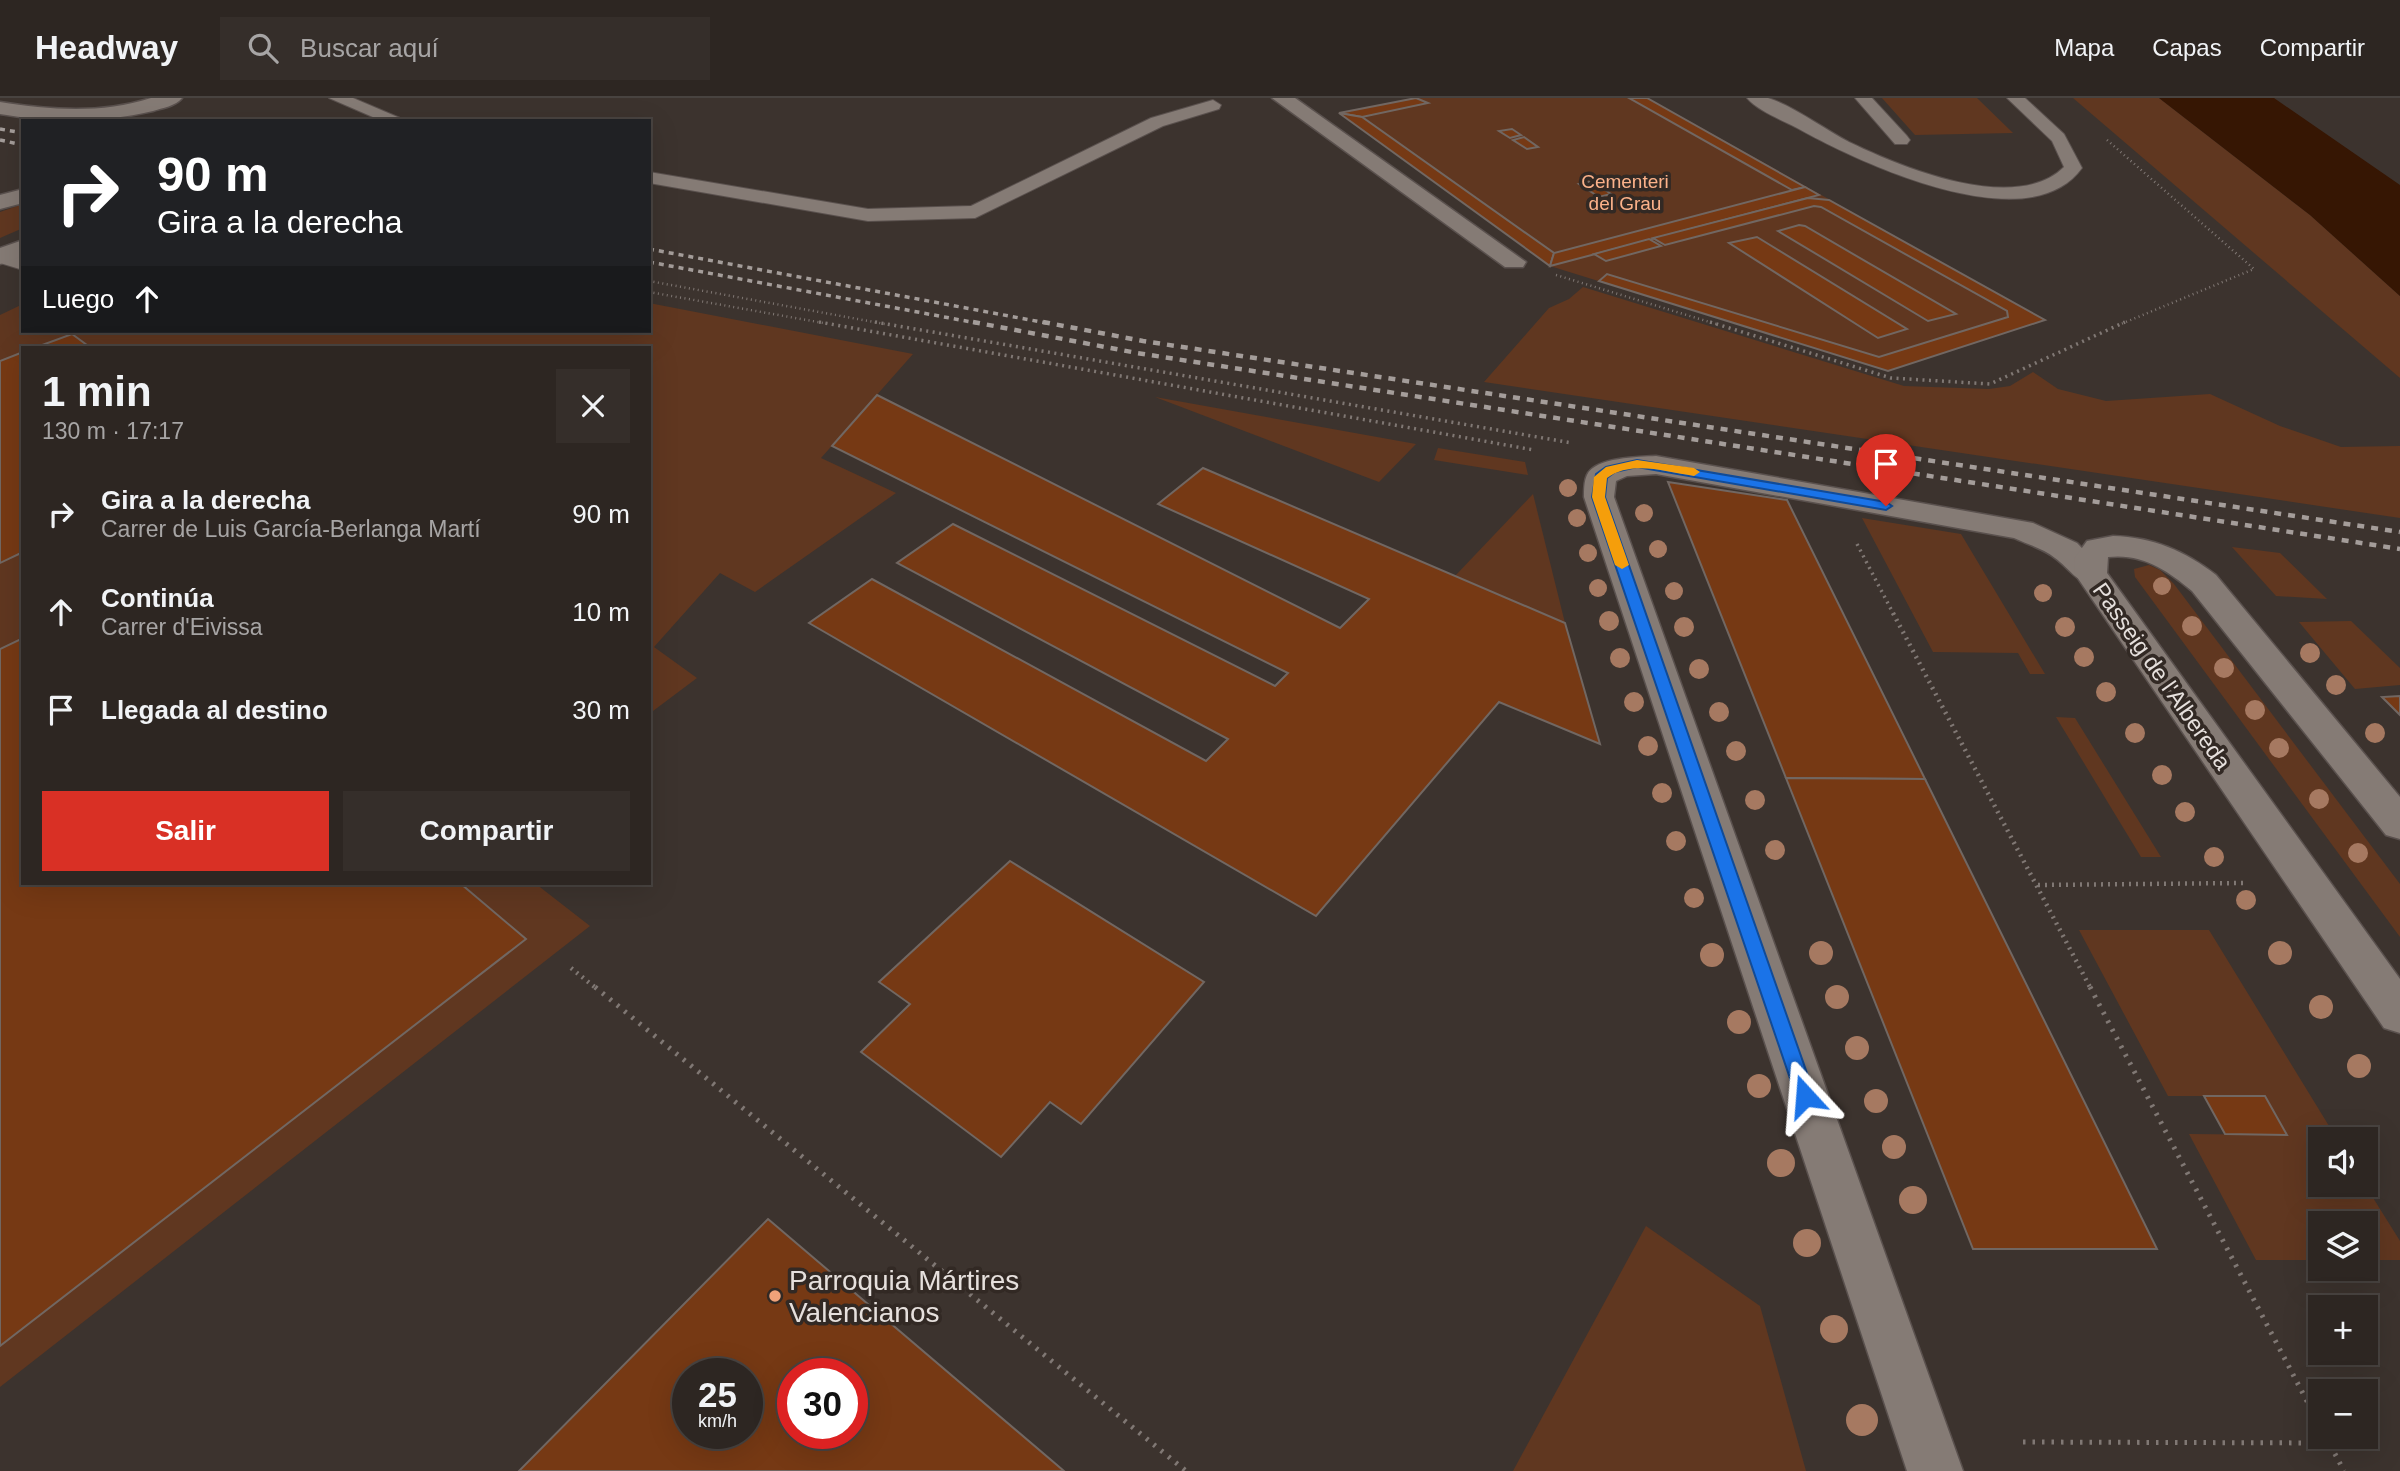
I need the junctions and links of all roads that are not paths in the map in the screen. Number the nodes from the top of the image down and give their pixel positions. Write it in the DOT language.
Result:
graph roads {
  1 [pos="337,98"];
  2 [pos="1282,98"];
  3 [pos="1755,98"];
  4 [pos="1863,98"];
  5 [pos="2015,98"];
  6 [pos="170,99"];
  7 [pos="1213,105"];
  8 [pos="0,108"];
  9 [pos="394,119"];
  10 [pos="1901,140"];
  11 [pos="651,177"];
  12 [pos="21,197"];
  13 [pos="0,202"];
  14 [pos="21,248"];
  15 [pos="0,257"];
  16 [pos="1514,262"];
  17 [pos="21,263"];
  18 [pos="2091,574"];
  19 [pos="2400,824"];
  20 [pos="2400,1014"];
  21 [pos="1935,1471"];
  1 -- 9 [label="lane"];
  2 -- 16 [label="street"];
  3 -- 5 [label="lane"];
  4 -- 10 [label="lane"];
  6 -- 8 [label="street"];
  7 -- 11 [label="lane"];
  12 -- 13 [label="street"];
  14 -- 15 [label="street"];
  15 -- 17 [label="lane"];
  18 -- 19 [label="street, Passeig de l'Albereda"];
  18 -- 20 [label="street, Passeig de l'Albereda"];
  18 -- 21 [label="street"];
}
